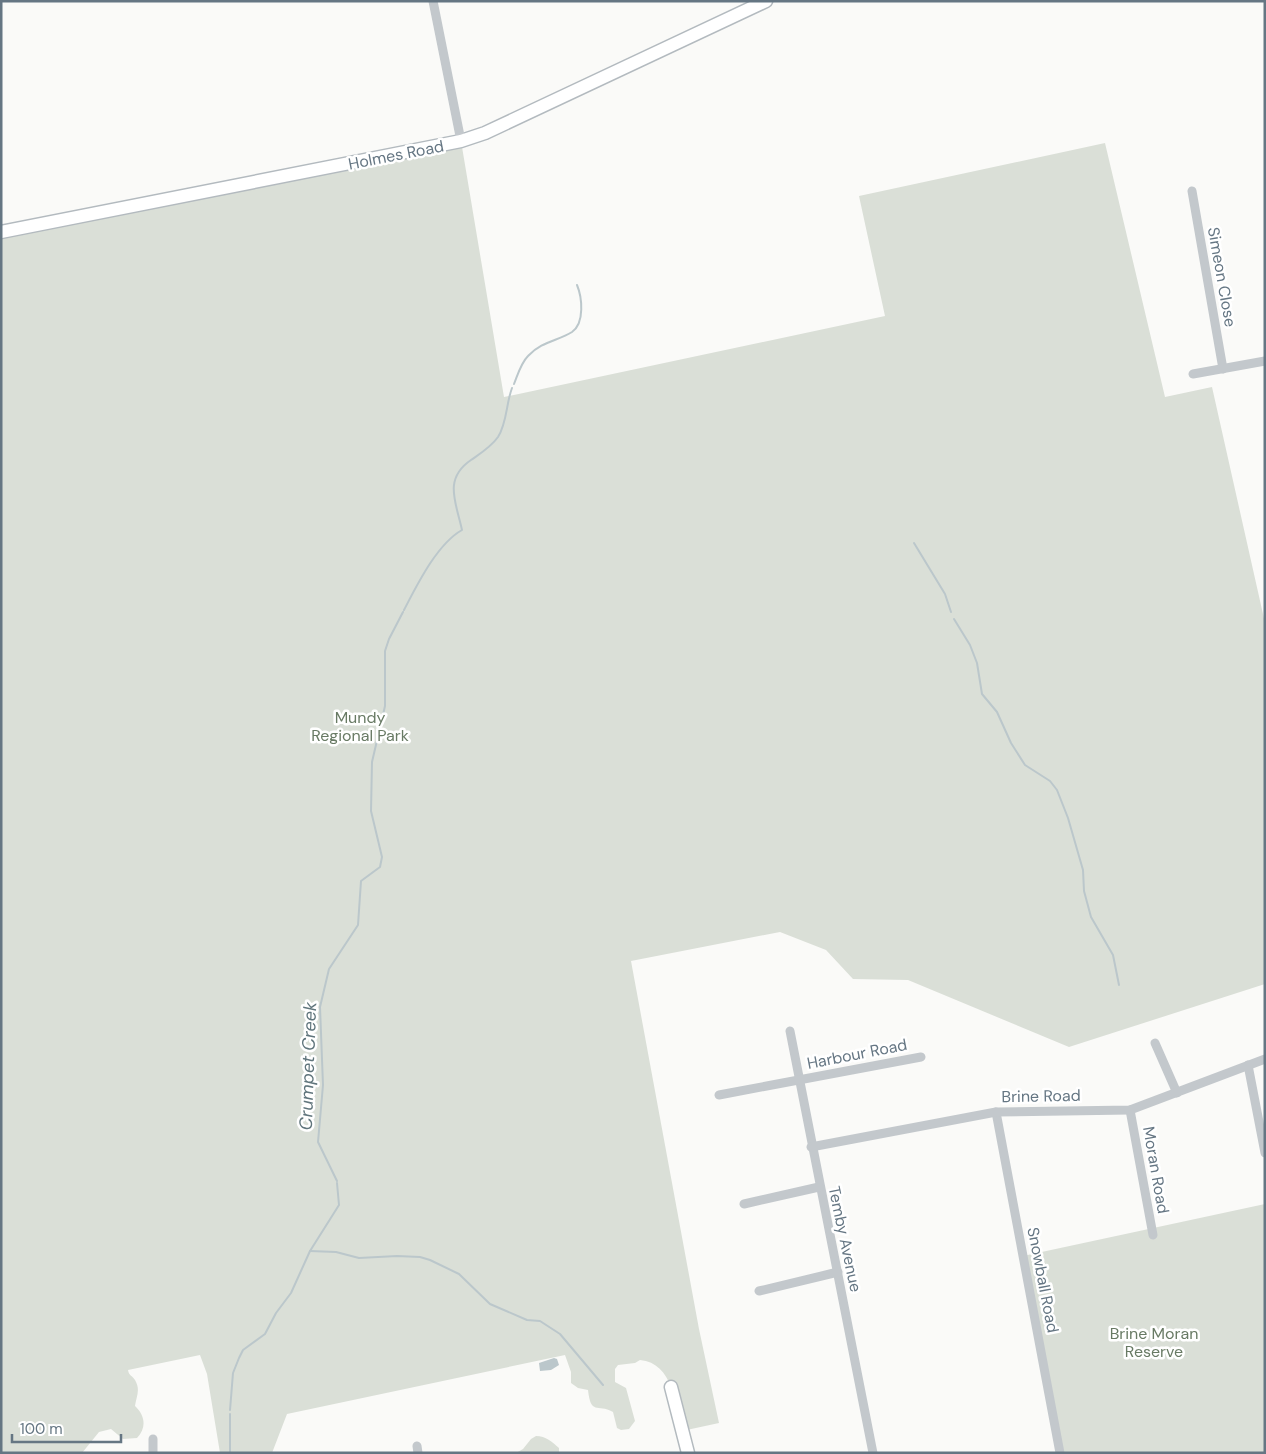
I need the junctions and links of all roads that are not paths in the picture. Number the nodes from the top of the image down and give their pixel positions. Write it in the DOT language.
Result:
graph roads {
  1 [pos="433,1"];
  2 [pos="766,1"];
  3 [pos="461,141"];
  4 [pos="1192,191"];
  5 [pos="1,232"];
  6 [pos="1265,361"];
  7 [pos="1223,369"];
  8 [pos="1193,374"];
  9 [pos="790,1031"];
  10 [pos="1155,1043"];
  11 [pos="921,1057"];
  12 [pos="1265,1059"];
  13 [pos="1248,1065"];
  14 [pos="798,1080"];
  15 [pos="1176,1092"];
  16 [pos="720,1094"];
  17 [pos="1130,1110"];
  18 [pos="996,1112"];
  19 [pos="812,1147"];
  20 [pos="1265,1153"];
  21 [pos="819,1188"];
  22 [pos="744,1204"];
  23 [pos="1153,1236"];
  24 [pos="838,1272"];
  25 [pos="759,1291"];
  26 [pos="671,1387"];
  27 [pos="153,1440"];
  28 [pos="153,1453"];
  29 [pos="688,1453"];
  30 [pos="873,1453"];
  31 [pos="1060,1453"];
  1 -- 3 [label="street"];
  2 -- 3 [label="street, Holmes Road"];
  3 -- 5 [label="street, Holmes Road"];
  4 -- 7 [label="street, Simeon Close"];
  6 -- 7 [label="street"];
  7 -- 8 [label="street"];
  9 -- 14 [label="street, Temby Avenue"];
  10 -- 15 [label="street"];
  11 -- 14 [label="street, Harbour Road"];
  12 -- 13 [label="street, Brine Road"];
  13 -- 15 [label="street, Brine Road"];
  13 -- 20 [label="street"];
  14 -- 16 [label="street, Harbour Road"];
  14 -- 19 [label="street, Temby Avenue"];
  15 -- 17 [label="street, Brine Road"];
  17 -- 18 [label="street, Brine Road"];
  17 -- 23 [label="street, Moran Road"];
  18 -- 19 [label="street, Brine Road"];
  18 -- 31 [label="street, Snowball Road"];
  19 -- 21 [label="street, Temby Avenue"];
  21 -- 22 [label="street"];
  21 -- 24 [label="street, Temby Avenue"];
  24 -- 25 [label="street"];
  24 -- 30 [label="street, Temby Avenue"];
  26 -- 29 [label="street"];
  27 -- 28 [label="street"];
}
